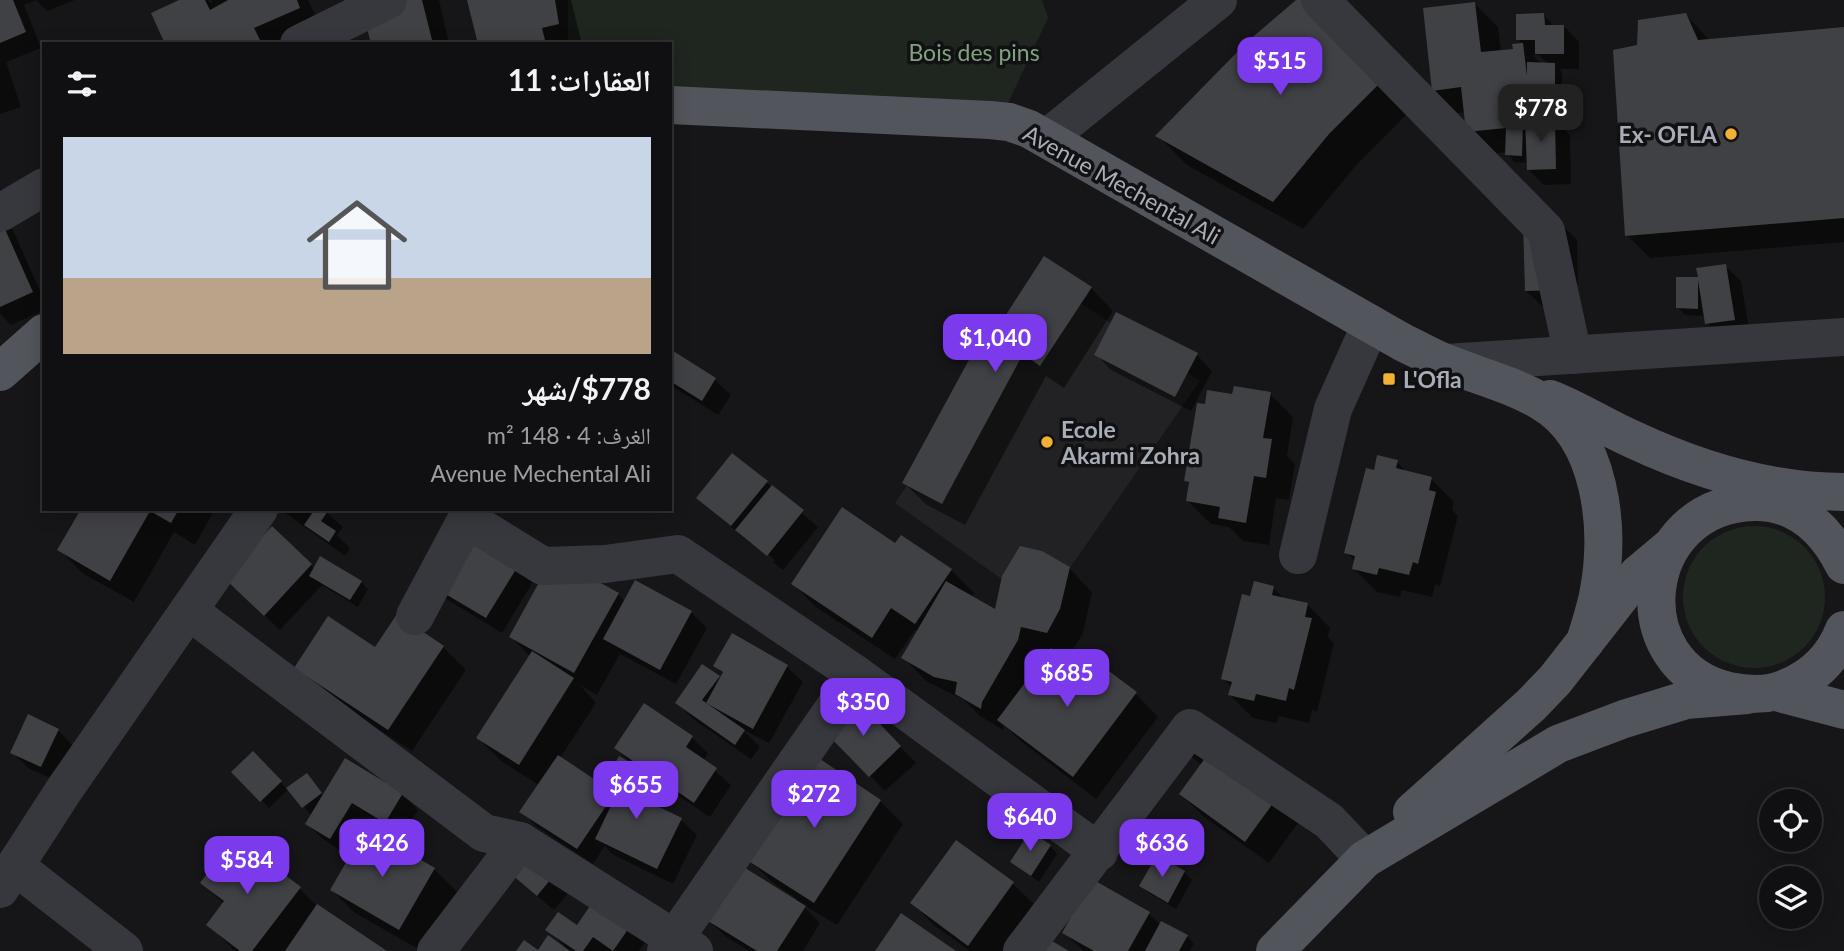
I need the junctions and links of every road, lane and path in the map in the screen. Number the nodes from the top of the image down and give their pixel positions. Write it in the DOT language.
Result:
graph roads {
  1 [pos="388,0"];
  2 [pos="1218,0"];
  3 [pos="1321,0"];
  4 [pos="303,42"];
  5 [pos="672,105"];
  6 [pos="1047,138"];
  7 [pos="42,188"];
  8 [pos="0,213"];
  9 [pos="1371,324"];
  10 [pos="42,335"];
  11 [pos="1844,337"];
  12 [pos="1573,355"];
  13 [pos="1446,363"];
  14 [pos="0,372"];
  15 [pos="1498,383"];
  16 [pos="1698,466"];
  17 [pos="1844,493"];
  18 [pos="1765,502"];
  19 [pos="258,511"];
  20 [pos="470,514"];
  21 [pos="1603,524"];
  22 [pos="1298,555"];
  23 [pos="1844,565"];
  24 [pos="1645,589"];
  25 [pos="189,611"];
  26 [pos="415,616"];
  27 [pos="1844,630"];
  28 [pos="1585,642"];
  29 [pos="857,676"];
  30 [pos="1761,694"];
  31 [pos="1844,710"];
  32 [pos="520,841"];
  33 [pos="1098,852"];
  34 [pos="1370,855"];
  35 [pos="8,877"];
  36 [pos="678,947"];
  37 [pos="124,951"];
  38 [pos="436,951"];
  39 [pos="1022,951"];
  40 [pos="1275,951"];
  1 -- 4 [label="street"];
  2 -- 6 [label="street"];
  3 -- 12 [label="street"];
  5 -- 6 [label="main road, Avenue Mechental Ali"];
  6 -- 9 [label="main road, Avenue Mechental Ali"];
  7 -- 8 [label="street"];
  9 -- 13 [label="main road, Avenue Mechental Ali"];
  9 -- 22 [label="street"];
  10 -- 14 [label="main road"];
  11 -- 12 [label="street"];
  12 -- 13 [label="street"];
  13 -- 15 [label="main road, Avenue Mechental Ali"];
  15 -- 16 [label="main road"];
  15 -- 21 [label="main road"];
  16 -- 17 [label="main road"];
  16 -- 18 [label="main road"];
  17 -- 18 [label="main road"];
  18 -- 23 [label="main road"];
  18 -- 24 [label="main road"];
  19 -- 25 [label="street"];
  20 -- 26 [label="street"];
  20 -- 29 [label="street"];
  21 -- 24 [label="main road"];
  21 -- 28 [label="main road"];
  24 -- 28 [label="main road"];
  24 -- 30 [label="main road"];
  25 -- 32 [label="street"];
  25 -- 35 [label="street"];
  27 -- 30 [label="main road"];
  28 -- 34 [label="main road"];
  29 -- 33 [label="street"];
  29 -- 36 [label="street"];
  30 -- 31 [label="main road"];
  30 -- 34 [label="main road"];
  32 -- 36 [label="street"];
  32 -- 38 [label="street"];
  33 -- 34 [label="street"];
  33 -- 39 [label="street"];
  34 -- 40 [label="main road"];
  35 -- 37 [label="street"];
}
